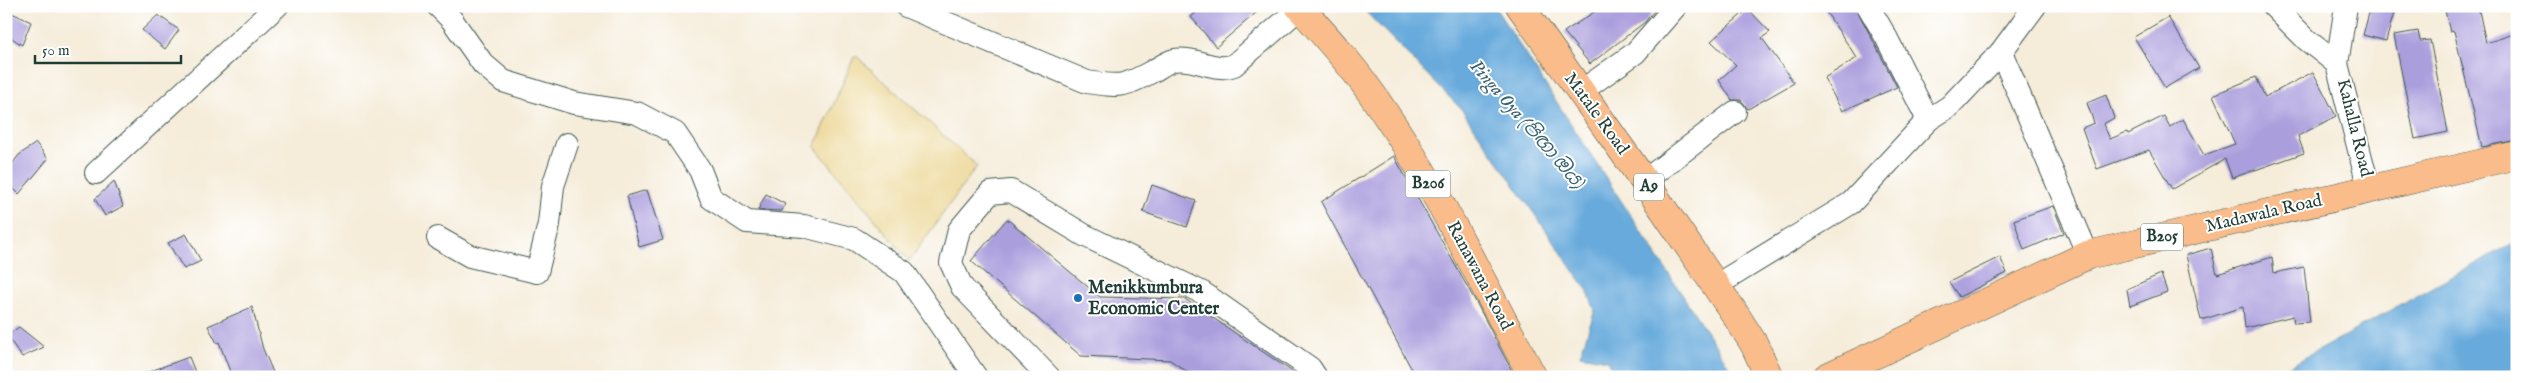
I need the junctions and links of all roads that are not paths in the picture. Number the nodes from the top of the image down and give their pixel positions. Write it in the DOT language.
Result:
graph roads {
  1 [pos="277,6"];
  2 [pos="438,6"];
  3 [pos="906,6"];
  4 [pos="1520,6"];
  5 [pos="1676,6"];
  6 [pos="1868,6"];
  7 [pos="2035,6"];
  8 [pos="2273,6"];
  9 [pos="2346,6"];
  10 [pos="1300,7"];
  11 [pos="2001,52"];
  12 [pos="2337,64"];
  13 [pos="1580,92"];
  14 [pos="1735,112"];
  15 [pos="1928,120"];
  16 [pos="567,144"];
  17 [pos="2517,155"];
  18 [pos="96,173"];
  19 [pos="1644,180"];
  20 [pos="2369,189"];
  21 [pos="438,238"];
  22 [pos="2088,255"];
  23 [pos="1715,286"];
  24 [pos="964,373"];
  25 [pos="1766,375"];
  26 [pos="1048,377"];
  27 [pos="1316,377"];
  28 [pos="1534,377"];
  29 [pos="1827,377"];
  1 -- 18 [label="street"];
  2 -- 24 [label="street"];
  3 -- 10 [label="street"];
  4 -- 13 [label="main road, Matale Road / A9"];
  5 -- 13 [label="street"];
  6 -- 15 [label="street"];
  7 -- 11 [label="street"];
  8 -- 12 [label="street, Kahalla Road"];
  9 -- 12 [label="street"];
  10 -- 28 [label="main road, Ranawana Road / B206"];
  11 -- 15 [label="street"];
  11 -- 22 [label="street"];
  12 -- 20 [label="street, Kahalla Road"];
  13 -- 19 [label="main road, Matale Road / A9"];
  14 -- 19 [label="street"];
  15 -- 23 [label="street"];
  16 -- 21 [label="street"];
  17 -- 20 [label="main road, Madawala Road / B205"];
  19 -- 23 [label="main road, Matale Road / A9"];
  20 -- 22 [label="main road, Madawala Road / B205"];
  22 -- 29 [label="main road, Madawala Road / B205"];
  23 -- 25 [label="main road, Matale Road / A9"];
  26 -- 27 [label="street"];
}
